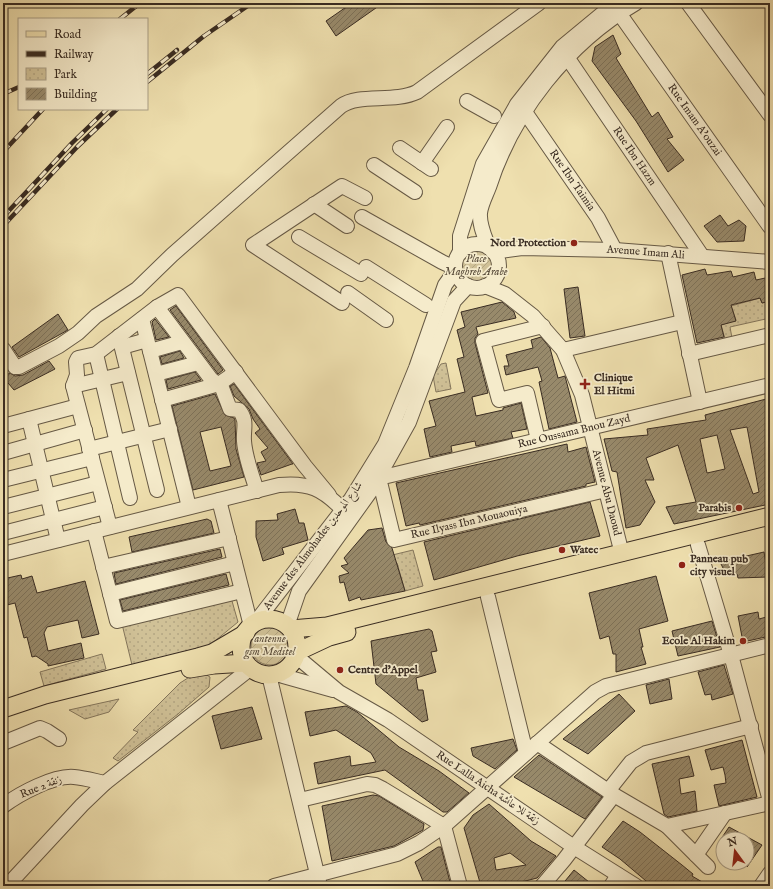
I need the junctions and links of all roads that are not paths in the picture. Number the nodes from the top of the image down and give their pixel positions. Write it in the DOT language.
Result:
graph roads {
  1 [pos="539,3"];
  2 [pos="636,3"];
  3 [pos="688,3"];
  4 [pos="612,7"];
  5 [pos="567,57"];
  6 [pos="467,101"];
  7 [pos="525,112"];
  8 [pos="770,115"];
  9 [pos="494,116"];
  10 [pos="447,128"];
  11 [pos="400,148"];
  12 [pos="374,165"];
  13 [pos="415,192"];
  14 [pos="365,198"];
  15 [pos="314,204"];
  16 [pos="362,217"];
  17 [pos="347,226"];
  18 [pos="770,227"];
  19 [pos="299,237"];
  20 [pos="615,250"];
  21 [pos="668,253"];
  22 [pos="702,256"];
  23 [pos="494,259"];
  24 [pos="768,260"];
  25 [pos="456,263"];
  26 [pos="468,286"];
  27 [pos="485,286"];
  28 [pos="504,294"];
  29 [pos="426,305"];
  30 [pos="157,307"];
  31 [pos="142,319"];
  32 [pos="386,320"];
  33 [pos="682,322"];
  34 [pos="543,326"];
  35 [pos="769,339"];
  36 [pos="120,342"];
  37 [pos="182,342"];
  38 [pos="149,346"];
  39 [pos="3,349"];
  40 [pos="563,350"];
  41 [pos="96,354"];
  42 [pos="689,354"];
  43 [pos="198,363"];
  44 [pos="236,372"];
  45 [pos="128,373"];
  46 [pos="156,374"];
  47 [pos="102,380"];
  48 [pos="219,384"];
  49 [pos="770,385"];
  50 [pos="73,386"];
  51 [pos="162,400"];
  52 [pos="700,402"];
  53 [pos="78,406"];
  54 [pos="29,419"];
  55 [pos="3,426"];
  56 [pos="591,428"];
  57 [pos="170,429"];
  58 [pos="85,430"];
  59 [pos="142,435"];
  60 [pos="538,440"];
  61 [pos="116,441"];
  62 [pos="35,444"];
  63 [pos="3,452"];
  64 [pos="90,454"];
  65 [pos="42,471"];
  66 [pos="379,478"];
  67 [pos="3,480"];
  68 [pos="98,483"];
  69 [pos="157,490"];
  70 [pos="257,490"];
  71 [pos="606,490"];
  72 [pos="329,495"];
  73 [pos="47,496"];
  74 [pos="130,498"];
  75 [pos="219,500"];
  76 [pos="3,506"];
  77 [pos="105,507"];
  78 [pos="189,507"];
  79 [pos="343,510"];
  80 [pos="770,516"];
  81 [pos="52,520"];
  82 [pos="110,527"];
  83 [pos="770,527"];
  84 [pos="94,531"];
  85 [pos="3,533"];
  86 [pos="229,538"];
  87 [pos="58,540"];
  88 [pos="698,545"];
  89 [pos="3,554"];
  90 [pos="622,554"];
  91 [pos="235,564"];
  92 [pos="103,567"];
  93 [pos="242,591"];
  94 [pos="110,594"];
  95 [pos="488,597"];
  96 [pos="250,627"];
  97 [pos="289,627"];
  98 [pos="770,645"];
  99 [pos="296,654"];
  100 [pos="731,655"];
  101 [pos="249,666"];
  102 [pos="272,675"];
  103 [pos="339,692"];
  104 [pos="3,709"];
  105 [pos="3,720"];
  106 [pos="750,726"];
  107 [pos="59,739"];
  108 [pos="3,743"];
  109 [pos="537,743"];
  110 [pos="526,753"];
  111 [pos="105,783"];
  112 [pos="489,788"];
  113 [pos="611,793"];
  114 [pos="300,800"];
  115 [pos="770,802"];
  116 [pos="3,806"];
  117 [pos="725,813"];
  118 [pos="444,826"];
  119 [pos="667,826"];
  120 [pos="574,847"];
  121 [pos="696,855"];
  122 [pos="708,867"];
  123 [pos="770,873"];
  124 [pos="318,881"];
  125 [pos="615,881"];
  126 [pos="7,886"];
  127 [pos="274,886"];
  128 [pos="460,886"];
  129 [pos="542,886"];
  130 [pos="636,886"];
  131 [pos="761,886"];
  1 -- 39 [label="street"];
  2 -- 4 [label="street"];
  3 -- 8 [label="street"];
  4 -- 5 [label="street"];
  4 -- 18 [label="street, Rue Imam A'ouzai"];
  4 -- 25 [label="street"];
  5 -- 7 [label="street"];
  5 -- 22 [label="street, Rue Ibn Hazm"];
  6 -- 9 [label="street"];
  7 -- 20 [label="street, Rue Ibn Taimia"];
  7 -- 23 [label="street"];
  10 -- 11 [label="street"];
  12 -- 13 [label="street"];
  14 -- 15 [label="street"];
  15 -- 17 [label="street"];
  15 -- 32 [label="street"];
  16 -- 25 [label="street"];
  19 -- 29 [label="street"];
  20 -- 21 [label="street, Avenue Imam Ali"];
  20 -- 23 [label="street, Avenue Imam Ali"];
  21 -- 22 [label="street, Avenue Imam Ali"];
  21 -- 33 [label="street"];
  22 -- 24 [label="street, Avenue Imam Ali"];
  23 -- 25 [label="street"];
  23 -- 27 [label="street"];
  23 -- 28 [label="street"];
  25 -- 26 [label="street"];
  25 -- 79 [label="street, Avenue des Almohades شارع الموحدين"];
  26 -- 27 [label="street"];
  26 -- 66 [label="street, Avenue des Almohades شارع الموحدين"];
  27 -- 28 [label="street, Avenue Abu Daoud"];
  28 -- 34 [label="street, Avenue Abu Daoud"];
  30 -- 31 [label="street"];
  30 -- 37 [label="street"];
  30 -- 44 [label="street"];
  31 -- 36 [label="street"];
  31 -- 38 [label="street"];
  33 -- 40 [label="street"];
  33 -- 42 [label="street"];
  34 -- 40 [label="street, Avenue Abu Daoud"];
  34 -- 60 [label="street"];
  35 -- 42 [label="street"];
  36 -- 38 [label="street"];
  36 -- 41 [label="street"];
  36 -- 45 [label="street"];
  37 -- 38 [label="street"];
  37 -- 43 [label="street"];
  38 -- 46 [label="street"];
  40 -- 56 [label="street, Avenue Abu Daoud"];
  41 -- 47 [label="street"];
  41 -- 50 [label="street"];
  42 -- 52 [label="street"];
  43 -- 46 [label="street"];
  43 -- 48 [label="street"];
  44 -- 48 [label="street"];
  44 -- 72 [label="street"];
  45 -- 47 [label="street"];
  45 -- 59 [label="street"];
  46 -- 51 [label="street"];
  47 -- 50 [label="street"];
  47 -- 61 [label="street"];
  48 -- 51 [label="street"];
  48 -- 70 [label="street"];
  49 -- 52 [label="street, Rue Oussama Bnou Zayd"];
  50 -- 53 [label="street"];
  51 -- 57 [label="street"];
  52 -- 56 [label="street, Rue Oussama Bnou Zayd"];
  53 -- 54 [label="street"];
  53 -- 58 [label="street"];
  54 -- 55 [label="street"];
  54 -- 62 [label="street"];
  56 -- 60 [label="street, Rue Oussama Bnou Zayd"];
  56 -- 71 [label="street, Avenue Abu Daoud"];
  57 -- 59 [label="street"];
  57 -- 78 [label="street"];
  58 -- 62 [label="street"];
  58 -- 64 [label="street"];
  59 -- 61 [label="street"];
  59 -- 69 [label="street"];
  60 -- 66 [label="street, Rue Oussama Bnou Zayd"];
  61 -- 64 [label="street"];
  61 -- 74 [label="street"];
  62 -- 63 [label="street"];
  62 -- 65 [label="street"];
  64 -- 65 [label="street"];
  64 -- 68 [label="street"];
  65 -- 67 [label="street"];
  65 -- 73 [label="street"];
  66 -- 71 [label="street, Rue Ilyass Ibn Mouaouiya"];
  66 -- 97 [label="street, Avenue des Almohades شارع الموحدين"];
  68 -- 73 [label="street"];
  68 -- 77 [label="street"];
  70 -- 72 [label="street"];
  70 -- 75 [label="street"];
  71 -- 90 [label="street, Avenue Abu Daoud"];
  72 -- 79 [label="street"];
  73 -- 76 [label="street"];
  73 -- 81 [label="street"];
  75 -- 78 [label="street"];
  75 -- 86 [label="street"];
  77 -- 81 [label="street"];
  77 -- 82 [label="street"];
  78 -- 82 [label="street"];
  79 -- 96 [label="street, Avenue des Almohades شارع الموحدين"];
  80 -- 90 [label="main road"];
  81 -- 85 [label="street"];
  81 -- 87 [label="street"];
  82 -- 84 [label="street"];
  83 -- 88 [label="main road"];
  84 -- 87 [label="street"];
  84 -- 92 [label="street"];
  86 -- 91 [label="street"];
  86 -- 92 [label="street"];
  87 -- 89 [label="street"];
  88 -- 95 [label="main road"];
  88 -- 100 [label="street"];
  90 -- 97 [label="main road"];
  91 -- 93 [label="street"];
  91 -- 94 [label="street"];
  92 -- 94 [label="street"];
  93 -- 94 [label="street"];
  93 -- 96 [label="street"];
  95 -- 99 [label="main road"];
  95 -- 110 [label="street"];
  96 -- 97 [label="main road"];
  96 -- 101 [label="main road"];
  96 -- 104 [label="main road"];
  97 -- 99 [label="main road"];
  98 -- 100 [label="street"];
  99 -- 102 [label="main road"];
  99 -- 103 [label="street, Rue Lalla Aicha زنقة للا عائشة"];
  100 -- 106 [label="street"];
  100 -- 109 [label="street"];
  101 -- 102 [label="main road"];
  101 -- 105 [label="main road"];
  101 -- 111 [label="street"];
  102 -- 103 [label="street, Rue Lalla Aicha زنقة للا عائشة"];
  102 -- 114 [label="street"];
  103 -- 112 [label="street, Rue Lalla Aicha زنقة للا عائشة"];
  106 -- 113 [label="street"];
  106 -- 115 [label="street"];
  107 -- 108 [label="street"];
  109 -- 110 [label="street"];
  109 -- 113 [label="street"];
  110 -- 112 [label="street"];
  111 -- 116 [label="street, Rue 2 زنقة"];
  111 -- 126 [label="street"];
  112 -- 118 [label="street"];
  112 -- 120 [label="street, Rue Lalla Aicha زنقة للا عائشة"];
  113 -- 119 [label="street"];
  113 -- 120 [label="street"];
  114 -- 118 [label="street"];
  114 -- 124 [label="street"];
  115 -- 117 [label="street"];
  117 -- 119 [label="street"];
  117 -- 121 [label="street"];
  118 -- 124 [label="street"];
  118 -- 128 [label="street"];
  119 -- 121 [label="street"];
  120 -- 125 [label="street, Rue Lalla Aicha زنقة للا عائشة"];
  120 -- 129 [label="street"];
  121 -- 122 [label="street"];
  123 -- 131 [label="street"];
  124 -- 127 [label="street"];
  125 -- 130 [label="street, Rue Lalla Aicha زنقة للا عائشة"];
}
